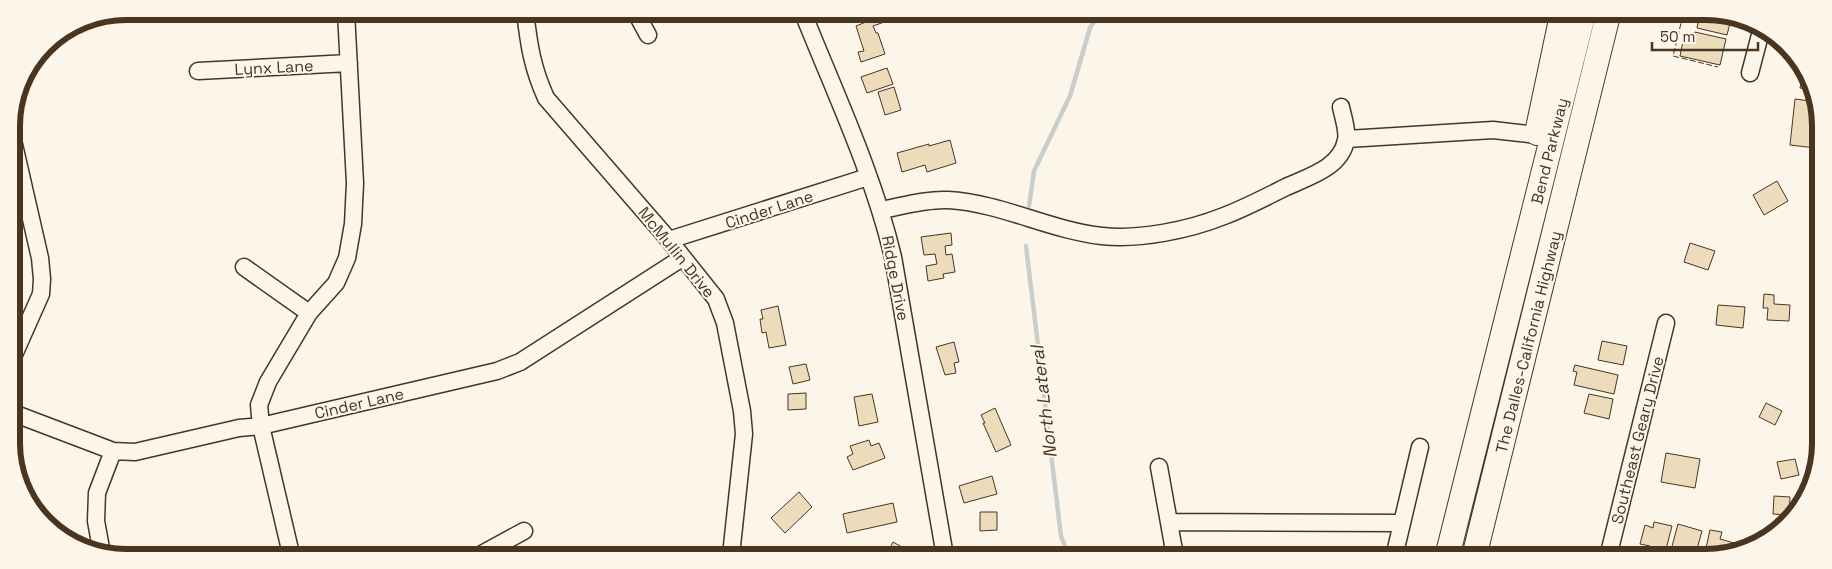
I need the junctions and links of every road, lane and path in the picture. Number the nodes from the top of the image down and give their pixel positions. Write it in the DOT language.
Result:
graph roads {
  1 [pos="346,20"];
  2 [pos="526,20"];
  3 [pos="640,20"];
  4 [pos="806,20"];
  5 [pos="1561,20"];
  6 [pos="1582,20"];
  7 [pos="1607,20"];
  8 [pos="1620,20"];
  9 [pos="648,35"];
  10 [pos="1761,36"];
  11 [pos="349,63"];
  12 [pos="198,71"];
  13 [pos="1750,73"];
  14 [pos="1342,107"];
  15 [pos="1581,127"];
  16 [pos="1537,134"];
  17 [pos="1347,139"];
  18 [pos="20,171"];
  19 [pos="868,177"];
  20 [pos="881,210"];
  21 [pos="669,240"];
  22 [pos="682,258"];
  23 [pos="244,268"];
  24 [pos="1514,288"];
  25 [pos="310,313"];
  26 [pos="20,324"];
  27 [pos="1666,324"];
  28 [pos="20,416"];
  29 [pos="261,426"];
  30 [pos="1420,447"];
  31 [pos="113,452"];
  32 [pos="1159,467"];
  33 [pos="1170,522"];
  34 [pos="1402,523"];
  35 [pos="524,531"];
  36 [pos="100,546"];
  37 [pos="290,549"];
  38 [pos="491,549"];
  39 [pos="732,549"];
  40 [pos="944,549"];
  41 [pos="1174,549"];
  42 [pos="1396,549"];
  43 [pos="1449,549"];
  44 [pos="1476,549"];
  45 [pos="1610,549"];
  1 -- 11 [label="street"];
  2 -- 21 [label="street, McMullin Drive"];
  3 -- 9 [label="street"];
  4 -- 19 [label="street, Ridge Drive"];
  5 -- 16 [label="highway"];
  6 -- 24 [label="highway, Bend Parkway"];
  7 -- 15 [label="highway, Bend Parkway"];
  8 -- 15 [label="highway"];
  10 -- 13 [label="street"];
  11 -- 12 [label="street, Lynx Lane"];
  11 -- 25 [label="street"];
  14 -- 17 [label="street"];
  15 -- 44 [label="highway, The Dalles-California Highway"];
  16 -- 17 [label="street"];
  16 -- 24 [label="highway"];
  17 -- 20 [label="street"];
  18 -- 26 [label="street"];
  19 -- 20 [label="street, Ridge Drive"];
  19 -- 21 [label="street, Cinder Lane"];
  20 -- 40 [label="street, Ridge Drive"];
  21 -- 22 [label="street, McMullin Drive"];
  22 -- 29 [label="street, Cinder Lane"];
  22 -- 39 [label="street, McMullin Drive"];
  23 -- 25 [label="street"];
  24 -- 43 [label="highway, The Dalles-California Highway"];
  25 -- 29 [label="street"];
  27 -- 45 [label="street, Southeast Geary Drive"];
  28 -- 31 [label="street, Cinder Lane"];
  29 -- 31 [label="street, Cinder Lane"];
  29 -- 37 [label="street"];
  30 -- 34 [label="street"];
  31 -- 36 [label="street"];
  32 -- 33 [label="street"];
  33 -- 34 [label="street"];
  33 -- 41 [label="street"];
  34 -- 42 [label="street"];
  35 -- 38 [label="street"];
}
